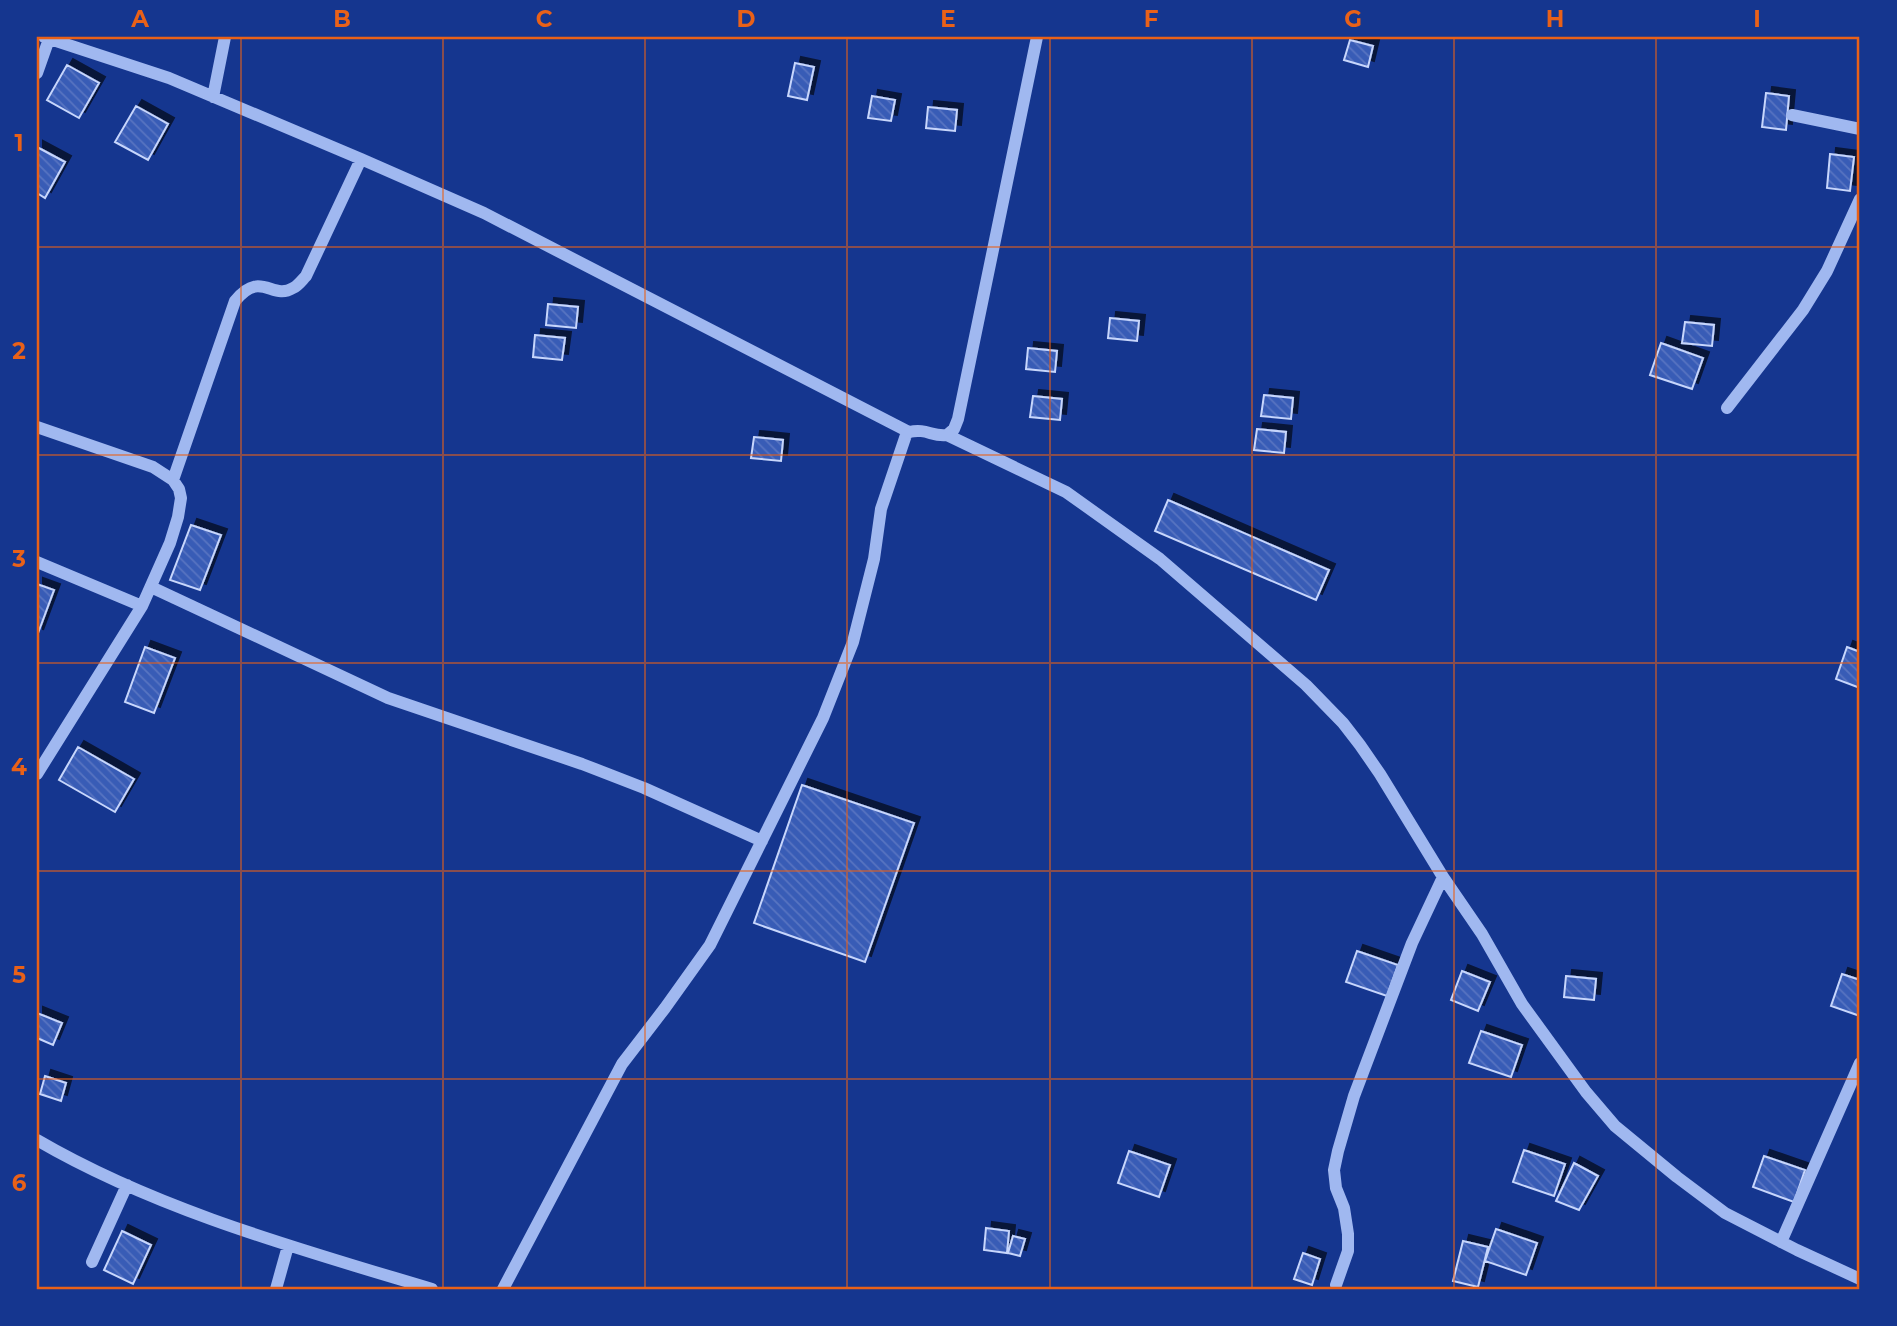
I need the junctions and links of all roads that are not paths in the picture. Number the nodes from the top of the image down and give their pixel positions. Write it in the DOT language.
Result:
graph roads {
  1 [pos="225,37"];
  2 [pos="1037,37"];
  3 [pos="47,38"];
  4 [pos="37,73"];
  5 [pos="213,97"];
  6 [pos="1792,115"];
  7 [pos="1860,128"];
  8 [pos="361,159"];
  9 [pos="1860,199"];
  10 [pos="1727,408"];
  11 [pos="37,428"];
  12 [pos="909,432"];
  13 [pos="947,435"];
  14 [pos="173,480"];
  15 [pos="37,562"];
  16 [pos="150,587"];
  17 [pos="142,607"];
  18 [pos="37,774"];
  19 [pos="762,841"];
  20 [pos="1443,877"];
  21 [pos="1860,1063"];
  22 [pos="37,1140"];
  23 [pos="127,1185"];
  24 [pos="1781,1242"];
  25 [pos="288,1246"];
  26 [pos="92,1262"];
  27 [pos="1860,1281"];
  28 [pos="1336,1285"];
  29 [pos="276,1289"];
  30 [pos="432,1289"];
  31 [pos="503,1289"];
  32 [pos="1859,1289"];
  1 -- 5 [label="street"];
  2 -- 13 [label="street"];
  3 -- 4 [label="street"];
  3 -- 5 [label="street"];
  5 -- 8 [label="street"];
  6 -- 7 [label="street"];
  8 -- 12 [label="street"];
  8 -- 14 [label="street"];
  9 -- 10 [label="street"];
  11 -- 14 [label="street"];
  12 -- 13 [label="street"];
  12 -- 19 [label="street"];
  13 -- 20 [label="street"];
  14 -- 16 [label="street"];
  15 -- 17 [label="street"];
  16 -- 17 [label="street"];
  16 -- 19 [label="street"];
  17 -- 18 [label="street"];
  19 -- 31 [label="street"];
  20 -- 24 [label="street"];
  20 -- 28 [label="street"];
  21 -- 24 [label="street"];
  22 -- 23 [label="street"];
  23 -- 25 [label="street"];
  23 -- 26 [label="street"];
  24 -- 27 [label="street"];
  25 -- 29 [label="street"];
  25 -- 30 [label="street"];
  27 -- 32 [label="street"];
}
